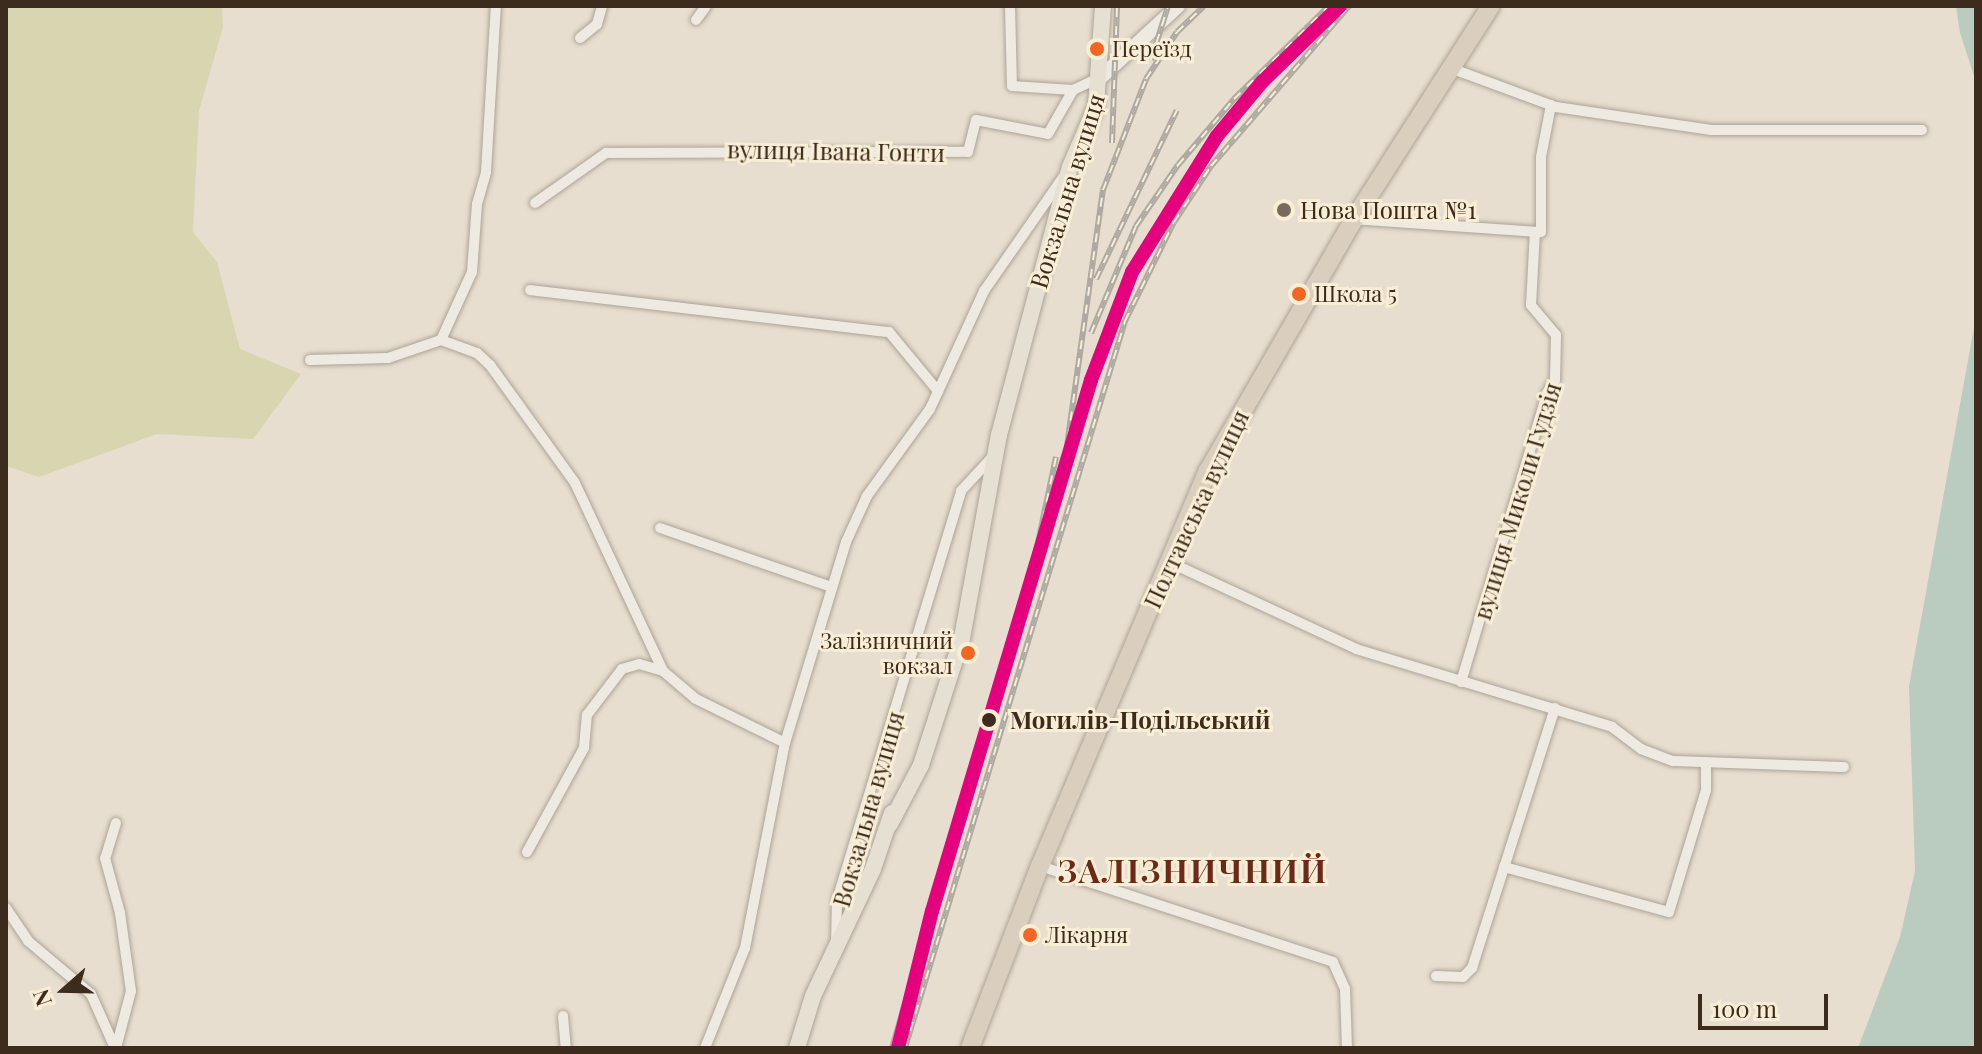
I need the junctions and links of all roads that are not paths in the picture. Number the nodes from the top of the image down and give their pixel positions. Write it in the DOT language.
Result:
graph roads {
  1 [pos="496,6"];
  2 [pos="602,6"];
  3 [pos="706,6"];
  4 [pos="1010,6"];
  5 [pos="1103,6"];
  6 [pos="1178,6"];
  7 [pos="1491,6"];
  8 [pos="696,20"];
  9 [pos="580,38"];
  10 [pos="1453,69"];
  11 [pos="1101,77"];
  12 [pos="1073,90"];
  13 [pos="1551,105"];
  14 [pos="1922,130"];
  15 [pos="1070,167"];
  16 [pos="535,203"];
  17 [pos="1354,219"];
  18 [pos="1025,232"];
  19 [pos="1538,232"];
  20 [pos="1050,243"];
  21 [pos="530,290"];
  22 [pos="441,340"];
  23 [pos="310,360"];
  24 [pos="938,391"];
  25 [pos="995,453"];
  26 [pos="660,528"];
  27 [pos="1169,562"];
  28 [pos="831,587"];
  29 [pos="663,671"];
  30 [pos="1461,682"];
  31 [pos="1555,708"];
  32 [pos="785,743"];
  33 [pos="1706,764"];
  34 [pos="1844,767"];
  35 [pos="116,823"];
  36 [pos="527,852"];
  37 [pos="1040,866"];
  38 [pos="1504,867"];
  39 [pos="6,908"];
  40 [pos="837,948"];
  41 [pos="1436,976"];
  42 [pos="563,1016"];
  43 [pos="116,1048"];
  44 [pos="566,1048"];
  45 [pos="705,1048"];
  46 [pos="797,1048"];
  47 [pos="970,1048"];
  48 [pos="1347,1048"];
  1 -- 22 [label="street"];
  2 -- 9 [label="street"];
  3 -- 8 [label="street"];
  4 -- 12 [label="street"];
  5 -- 11 [label="main road"];
  6 -- 11 [label="main road, Вокзальна вулиця"];
  7 -- 10 [label="highway, Полтавська вулиця"];
  10 -- 13 [label="street"];
  10 -- 17 [label="highway, Полтавська вулиця"];
  11 -- 12 [label="street"];
  11 -- 15 [label="main road, Вокзальна вулиця"];
  12 -- 16 [label="street, вулиця Івана Гонти"];
  13 -- 14 [label="street"];
  13 -- 19 [label="street, вулиця Миколи Гудзія"];
  15 -- 18 [label="street"];
  15 -- 20 [label="main road, Вокзальна вулиця"];
  17 -- 19 [label="street"];
  17 -- 27 [label="highway, Полтавська вулиця"];
  18 -- 20 [label="street"];
  18 -- 24 [label="street"];
  19 -- 30 [label="street, вулиця Миколи Гудзія"];
  20 -- 25 [label="main road, Вокзальна вулиця"];
  21 -- 24 [label="street"];
  22 -- 23 [label="street"];
  22 -- 29 [label="street"];
  24 -- 28 [label="street"];
  25 -- 40 [label="main road, Вокзальна вулиця"];
  25 -- 40 [label="street, Вокзальна вулиця"];
  26 -- 28 [label="street"];
  27 -- 30 [label="street"];
  27 -- 37 [label="highway, Полтавська вулиця"];
  28 -- 32 [label="street"];
  29 -- 32 [label="street"];
  29 -- 36 [label="street"];
  30 -- 31 [label="street"];
  31 -- 33 [label="street"];
  31 -- 38 [label="street"];
  32 -- 45 [label="street"];
  33 -- 34 [label="street"];
  33 -- 38 [label="street"];
  35 -- 43 [label="street"];
  37 -- 47 [label="highway, Полтавська вулиця"];
  37 -- 48 [label="street"];
  38 -- 41 [label="street"];
  39 -- 43 [label="street"];
  40 -- 46 [label="main road, Вокзальна вулиця"];
  42 -- 44 [label="street"];
}
